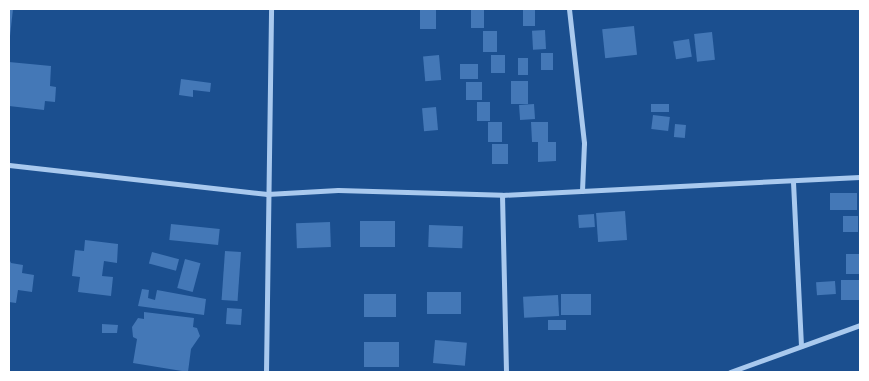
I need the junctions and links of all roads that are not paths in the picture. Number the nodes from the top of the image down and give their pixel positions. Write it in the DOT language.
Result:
graph roads {
  1 [pos="271,9"];
  2 [pos="569,9"];
  3 [pos="9,165"];
  4 [pos="860,177"];
  5 [pos="792,182"];
  6 [pos="582,190"];
  7 [pos="267,194"];
  8 [pos="502,195"];
  9 [pos="860,325"];
  10 [pos="801,346"];
  11 [pos="266,372"];
  12 [pos="506,372"];
  13 [pos="730,372"];
  1 -- 7 [label="street"];
  2 -- 6 [label="street"];
  3 -- 7 [label="street"];
  4 -- 5 [label="street"];
  5 -- 6 [label="street"];
  5 -- 10 [label="street"];
  6 -- 8 [label="street"];
  7 -- 8 [label="street"];
  7 -- 11 [label="street"];
  8 -- 12 [label="street"];
  9 -- 10 [label="street"];
  10 -- 13 [label="street"];
}
